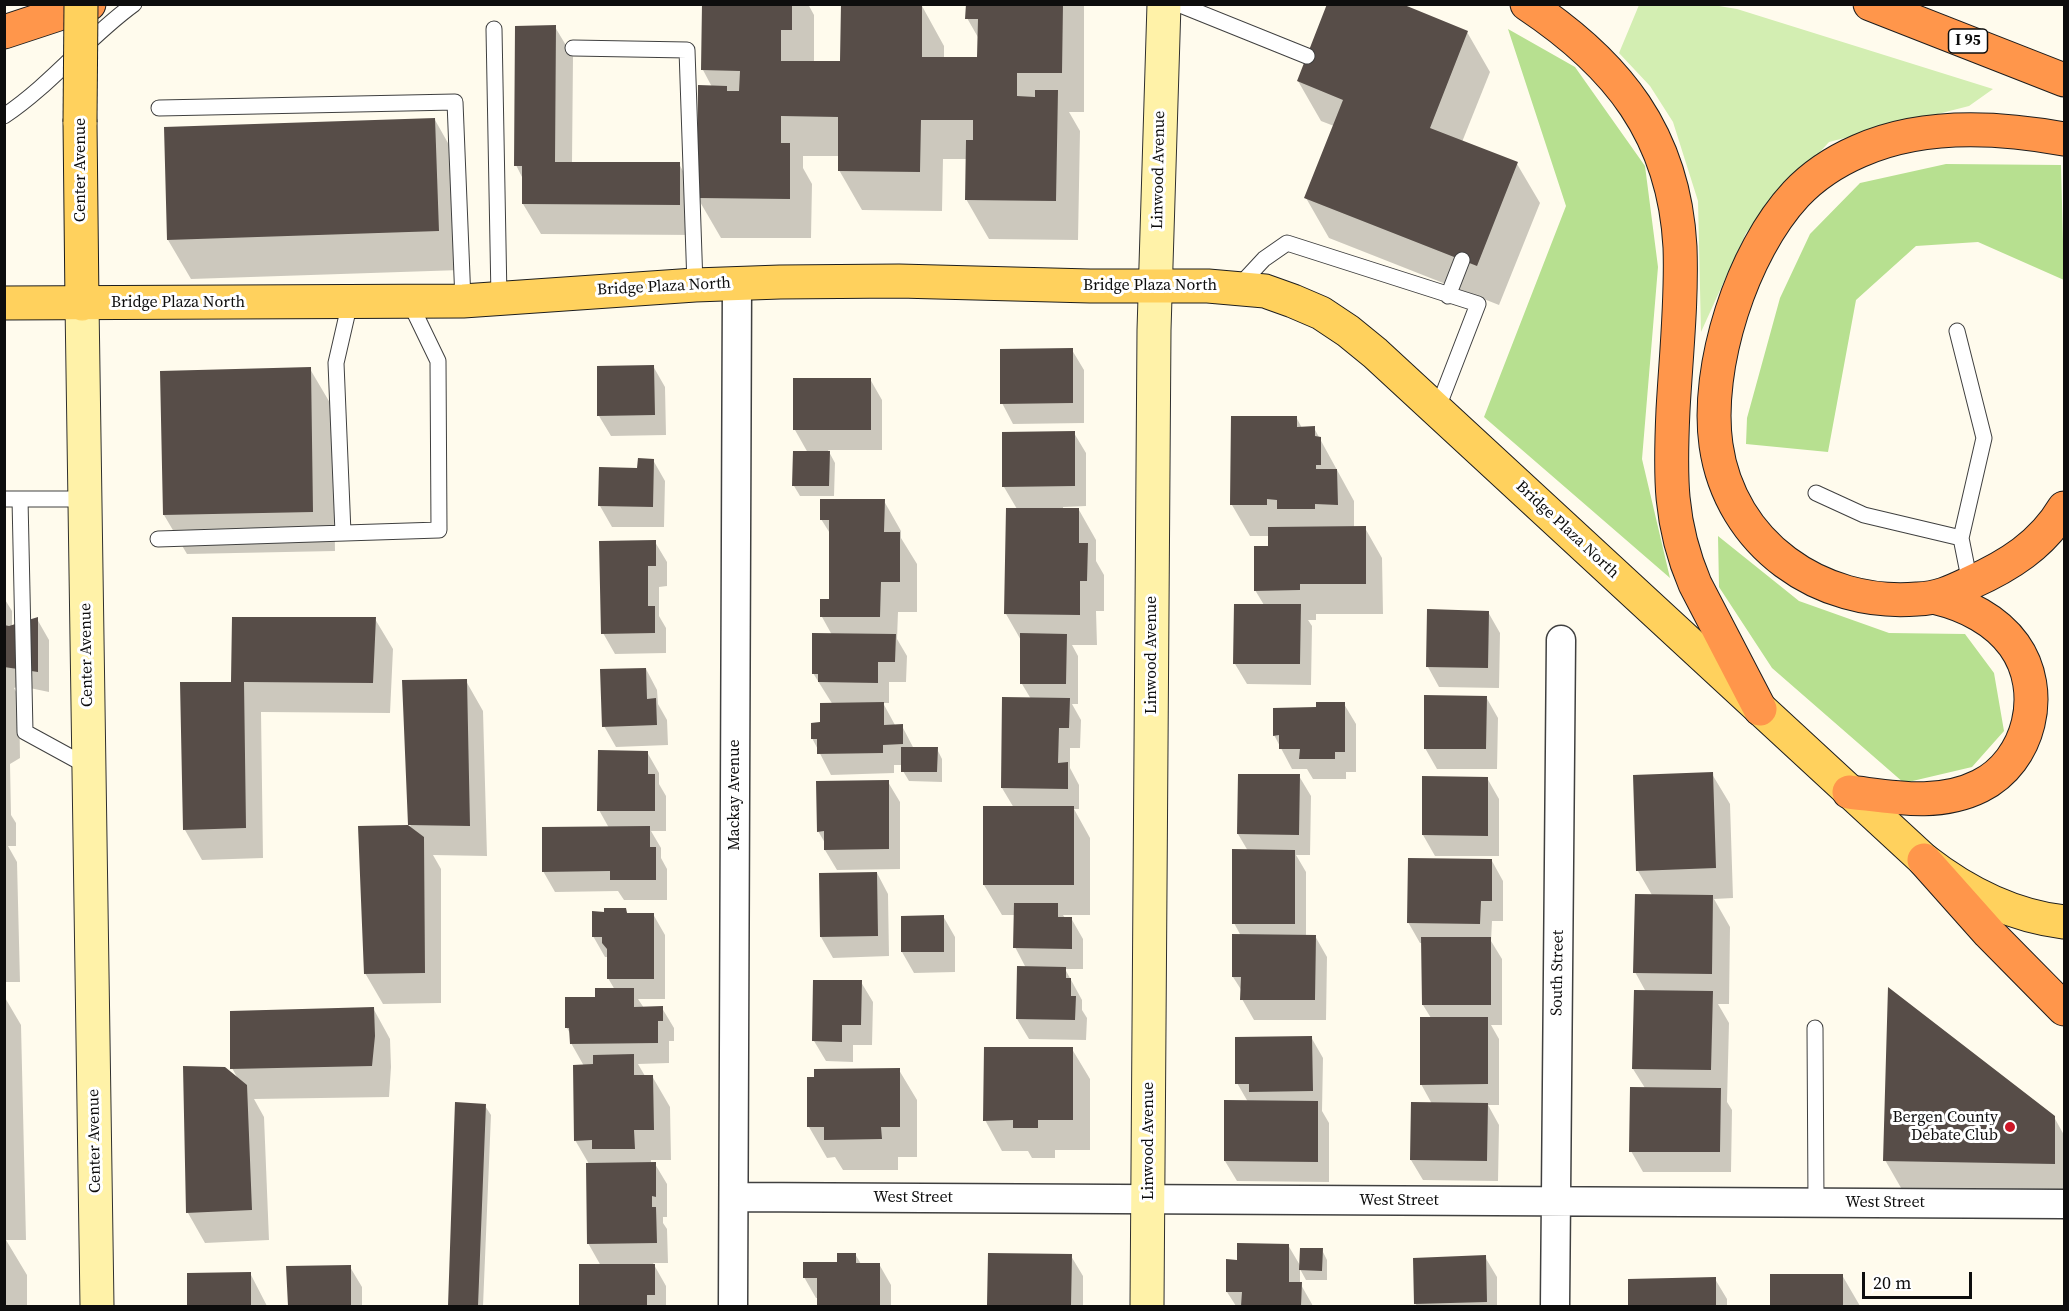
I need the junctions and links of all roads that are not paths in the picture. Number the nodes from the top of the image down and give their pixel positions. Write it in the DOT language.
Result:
graph roads {
  1 [pos="81,4"];
  2 [pos="89,4"];
  3 [pos="134,4"];
  4 [pos="1164,4"];
  5 [pos="1178,4"];
  6 [pos="1527,4"];
  7 [pos="1870,4"];
  8 [pos="494,29"];
  9 [pos="4,32"];
  10 [pos="573,48"];
  11 [pos="1307,56"];
  12 [pos="2064,80"];
  13 [pos="159,108"];
  14 [pos="4,116"];
  15 [pos="2064,139"];
  16 [pos="1462,260"];
  17 [pos="737,283"];
  18 [pos="695,285"];
  19 [pos="1156,285"];
  20 [pos="1238,287"];
  21 [pos="1448,296"];
  22 [pos="499,298"];
  23 [pos="409,301"];
  24 [pos="463,301"];
  25 [pos="350,302"];
  26 [pos="4,303"];
  27 [pos="82,304"];
  28 [pos="1957,332"];
  29 [pos="1437,410"];
  30 [pos="1816,493"];
  31 [pos="4,499"];
  32 [pos="20,499"];
  33 [pos="85,499"];
  34 [pos="2064,508"];
  35 [pos="343,533"];
  36 [pos="1961,538"];
  37 [pos="158,539"];
  38 [pos="1970,583"];
  39 [pos="1937,598"];
  40 [pos="1561,640"];
  41 [pos="1760,709"];
  42 [pos="89,767"];
  43 [pos="1850,792"];
  44 [pos="1924,860"];
  45 [pos="2064,921"];
  46 [pos="2064,1010"];
  47 [pos="1815,1028"];
  48 [pos="734,1197"];
  49 [pos="1148,1200"];
  50 [pos="1556,1202"];
  51 [pos="1816,1203"];
  52 [pos="2064,1204"];
  53 [pos="97,1306"];
  54 [pos="733,1306"];
  55 [pos="1147,1306"];
  56 [pos="1555,1306"];
  1 -- 27 [label="main road, Center Avenue, bridge"];
  2 -- 9 [label="highway"];
  3 -- 14 [label="lane"];
  4 -- 19 [label="street, Linwood Avenue"];
  5 -- 11 [label="lane"];
  6 -- 41 [label="highway"];
  7 -- 12 [label="highway, I 95"];
  8 -- 22 [label="lane"];
  10 -- 18 [label="lane"];
  13 -- 24 [label="lane"];
  15 -- 39 [label="highway"];
  16 -- 21 [label="lane"];
  17 -- 18 [label="main road, Bridge Plaza North"];
  17 -- 19 [label="main road, Bridge Plaza North"];
  17 -- 48 [label="street, Mackay Avenue"];
  18 -- 22 [label="main road, Bridge Plaza North"];
  19 -- 20 [label="main road, Bridge Plaza North"];
  19 -- 49 [label="street, Linwood Avenue"];
  20 -- 21 [label="lane"];
  20 -- 29 [label="main road, Bridge Plaza North"];
  21 -- 29 [label="lane"];
  22 -- 24 [label="main road, Bridge Plaza North"];
  23 -- 24 [label="main road, Bridge Plaza North"];
  23 -- 25 [label="main road, Bridge Plaza North"];
  23 -- 35 [label="lane"];
  25 -- 27 [label="main road, Bridge Plaza North"];
  25 -- 35 [label="lane"];
  26 -- 27 [label="main road, Bridge Plaza North"];
  27 -- 33 [label="street, Center Avenue"];
  28 -- 36 [label="lane"];
  29 -- 41 [label="main road, Bridge Plaza North"];
  30 -- 36 [label="lane"];
  31 -- 32 [label="lane"];
  32 -- 33 [label="lane"];
  32 -- 42 [label="lane"];
  33 -- 42 [label="street, Center Avenue"];
  34 -- 38 [label="highway"];
  35 -- 37 [label="lane"];
  36 -- 38 [label="lane"];
  38 -- 39 [label="highway"];
  39 -- 43 [label="highway"];
  40 -- 50 [label="street, South Street"];
  41 -- 43 [label="main road, Bridge Plaza North"];
  42 -- 53 [label="street, Center Avenue"];
  43 -- 44 [label="main road, Bridge Plaza North"];
  44 -- 45 [label="main road, Bridge Plaza North"];
  44 -- 46 [label="highway"];
  47 -- 51 [label="lane"];
  48 -- 49 [label="street, West Street"];
  48 -- 54 [label="street, Mackay Avenue"];
  49 -- 50 [label="street, West Street"];
  49 -- 55 [label="street, Linwood Avenue"];
  50 -- 51 [label="street, West Street"];
  50 -- 56 [label="street, South Street"];
  51 -- 52 [label="street, West Street"];
}
